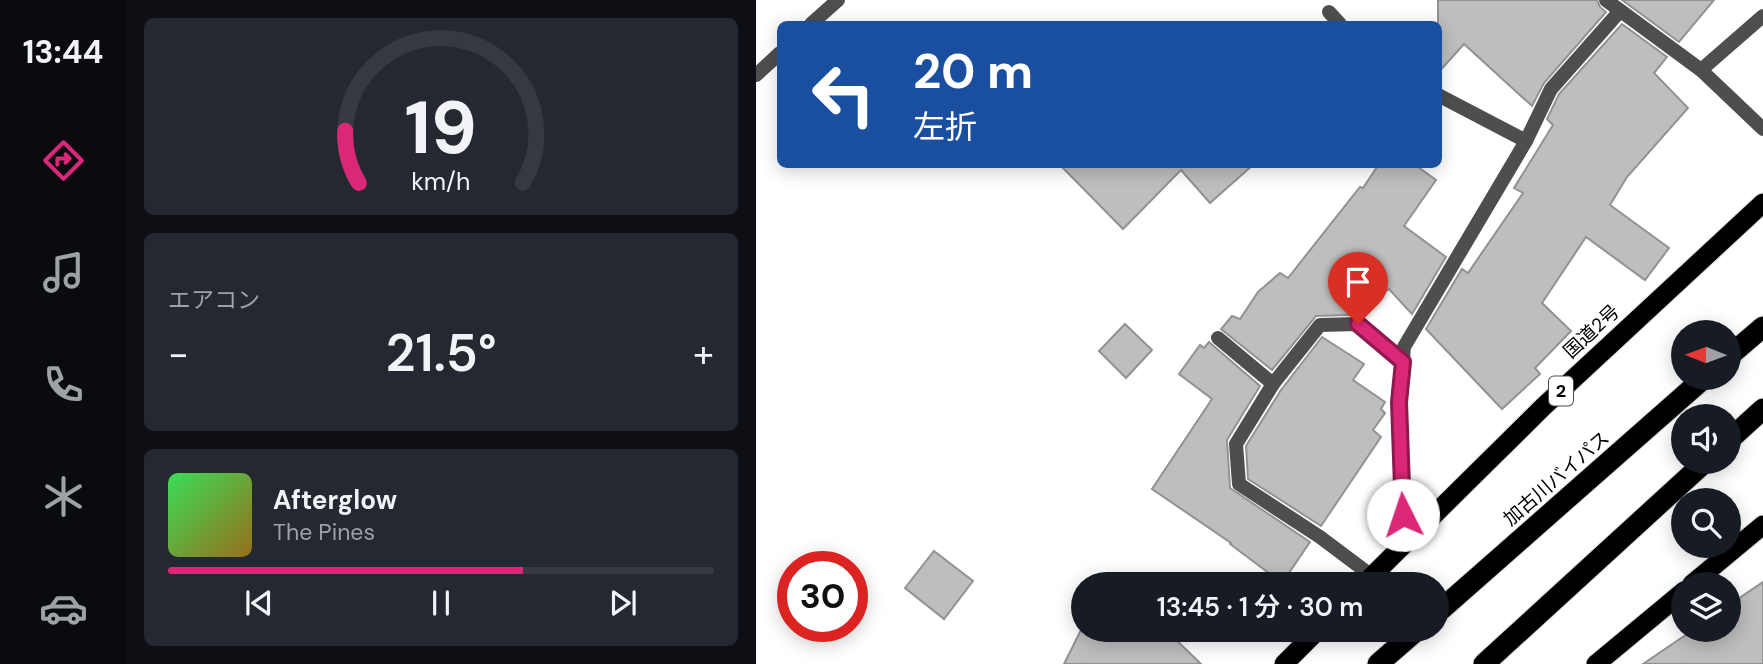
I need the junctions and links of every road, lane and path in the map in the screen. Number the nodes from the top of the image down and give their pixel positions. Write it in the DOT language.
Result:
graph roads {
  1 [pos="838,0"];
  2 [pos="1606,0"];
  3 [pos="1620,10"];
  4 [pos="1329,12"];
  5 [pos="1763,16"];
  6 [pos="814,21"];
  7 [pos="1337,21"];
  8 [pos="777,56"];
  9 [pos="1701,71"];
  10 [pos="756,75"];
  11 [pos="1442,97"];
  12 [pos="1763,129"];
  13 [pos="1526,141"];
  14 [pos="1763,203"];
  15 [pos="1763,327"];
  16 [pos="1218,338"];
  17 [pos="1741,346"];
  18 [pos="1403,362"];
  19 [pos="1273,384"];
  20 [pos="1690,390"];
  21 [pos="1763,409"];
  22 [pos="1741,429"];
  23 [pos="1692,474"];
  24 [pos="1763,525"];
  25 [pos="1406,541"];
  26 [pos="1359,572"];
  27 [pos="1376,572"];
  28 [pos="1706,572"];
  29 [pos="1449,602"];
  30 [pos="1671,602"];
  31 [pos="1306,642"];
  32 [pos="1403,642"];
  33 [pos="1284,664"];
  34 [pos="1378,664"];
  35 [pos="1485,664"];
  36 [pos="1596,664"];
  1 -- 6 [label="street"];
  2 -- 3 [label="street"];
  3 -- 9 [label="street"];
  3 -- 13 [label="street"];
  4 -- 7 [label="street"];
  5 -- 9 [label="street"];
  8 -- 10 [label="street"];
  9 -- 12 [label="street"];
  11 -- 13 [label="street"];
  13 -- 18 [label="street"];
  14 -- 25 [label="highway, 国道2号 / 2"];
  15 -- 17 [label="highway"];
  16 -- 19 [label="street"];
  18 -- 19 [label="street"];
  18 -- 25 [label="street"];
  19 -- 26 [label="street"];
  20 -- 29 [label="highway, 加古川バイパス"];
  21 -- 22 [label="highway"];
  23 -- 35 [label="highway"];
  24 -- 28 [label="highway"];
  25 -- 27 [label="highway, 国道2号 / 2"];
  30 -- 36 [label="highway"];
  31 -- 33 [label="highway"];
  32 -- 34 [label="highway"];
}
